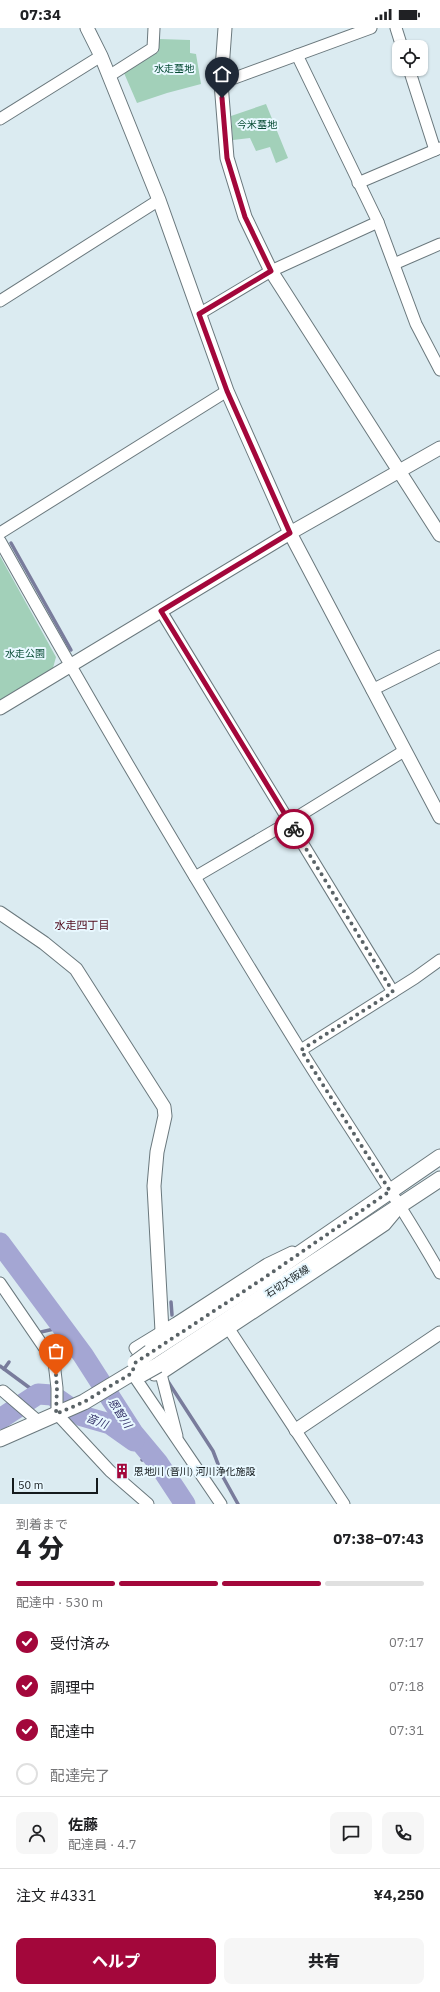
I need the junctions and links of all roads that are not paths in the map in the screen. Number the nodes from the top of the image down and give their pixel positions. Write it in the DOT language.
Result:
graph roads {
  1 [pos="87,28"];
  2 [pos="154,28"];
  3 [pos="225,28"];
  4 [pos="371,28"];
  5 [pos="396,28"];
  6 [pos="400,40"];
  7 [pos="296,55"];
  8 [pos="101,56"];
  9 [pos="109,76"];
  10 [pos="411,76"];
  11 [pos="221,82"];
  12 [pos="0,119"];
  13 [pos="437,149"];
  14 [pos="358,183"];
  15 [pos="159,200"];
  16 [pos="378,222"];
  17 [pos="440,244"];
  18 [pos="394,264"];
  19 [pos="271,271"];
  20 [pos="0,301"];
  21 [pos="199,314"];
  22 [pos="440,370"];
  23 [pos="227,391"];
  24 [pos="440,448"];
  25 [pos="399,471"];
  26 [pos="0,533"];
  27 [pos="290,533"];
  28 [pos="440,535"];
  29 [pos="0,541"];
  30 [pos="161,611"];
  31 [pos="440,656"];
  32 [pos="70,666"];
  33 [pos="372,690"];
  34 [pos="0,708"];
  35 [pos="404,751"];
  36 [pos="440,817"];
  37 [pos="289,822"];
  38 [pos="195,877"];
  39 [pos="0,913"];
  40 [pos="440,960"];
  41 [pos="393,992"];
  42 [pos="301,1050"];
  43 [pos="440,1157"];
  44 [pos="440,1180"];
  45 [pos="390,1191"];
  46 [pos="400,1206"];
  47 [pos="311,1245"];
  48 [pos="440,1273"];
  49 [pos="0,1284"];
  50 [pos="229,1329"];
  51 [pos="162,1332"];
  52 [pos="440,1333"];
  53 [pos="159,1370"];
  54 [pos="134,1372"];
  55 [pos="3,1391"];
  56 [pos="56,1414"];
  57 [pos="33,1416"];
  58 [pos="296,1430"];
  59 [pos="0,1439"];
  60 [pos="178,1442"];
  61 [pos="148,1504"];
  62 [pos="221,1504"];
  63 [pos="344,1504"];
  1 -- 8 [label="street"];
  2 -- 9 [label="street"];
  3 -- 11 [label="street"];
  4 -- 7 [label="street"];
  5 -- 6 [label="street"];
  7 -- 11 [label="street"];
  7 -- 14 [label="street"];
  8 -- 9 [label="street"];
  8 -- 12 [label="street"];
  9 -- 15 [label="street"];
  10 -- 13 [label="street"];
  11 -- 19 [label="street"];
  13 -- 14 [label="street"];
  14 -- 16 [label="street"];
  15 -- 20 [label="street"];
  15 -- 21 [label="street"];
  16 -- 18 [label="street"];
  16 -- 19 [label="street"];
  17 -- 18 [label="street"];
  18 -- 22 [label="street"];
  19 -- 21 [label="street"];
  19 -- 25 [label="street"];
  21 -- 23 [label="street"];
  23 -- 26 [label="street"];
  23 -- 27 [label="street"];
  24 -- 25 [label="street"];
  25 -- 27 [label="street"];
  25 -- 28 [label="street"];
  27 -- 30 [label="street"];
  27 -- 33 [label="street"];
  29 -- 32 [label="street"];
  30 -- 32 [label="street"];
  30 -- 37 [label="street"];
  31 -- 33 [label="street"];
  32 -- 34 [label="street"];
  32 -- 38 [label="street"];
  33 -- 35 [label="street"];
  35 -- 36 [label="street"];
  35 -- 37 [label="street"];
  37 -- 38 [label="street"];
  37 -- 41 [label="street"];
  38 -- 42 [label="street"];
  39 -- 51 [label="street"];
  40 -- 41 [label="street"];
  41 -- 42 [label="street"];
  42 -- 45 [label="street"];
  43 -- 45 [label="main road, 石切大阪線"];
  44 -- 46 [label="main road, 石切大阪線"];
  45 -- 46 [label="street"];
  45 -- 47 [label="main road, 石切大阪線"];
  46 -- 48 [label="street"];
  46 -- 50 [label="street"];
  46 -- 53 [label="main road, 石切大阪線"];
  47 -- 51 [label="street"];
  47 -- 54 [label="main road, 石切大阪線, bridge"];
  49 -- 56 [label="street"];
  50 -- 53 [label="street"];
  50 -- 58 [label="street"];
  51 -- 53 [label="street"];
  52 -- 58 [label="street"];
  53 -- 54 [label="main road, 石切大阪線, bridge"];
  53 -- 60 [label="street"];
  54 -- 56 [label="main road, 石切大阪線"];
  54 -- 60 [label="street"];
  55 -- 57 [label="street"];
  56 -- 57 [label="main road, 石切大阪線"];
  56 -- 61 [label="street"];
  57 -- 59 [label="main road, 石切大阪線"];
  58 -- 63 [label="street"];
  60 -- 62 [label="street"];
}
